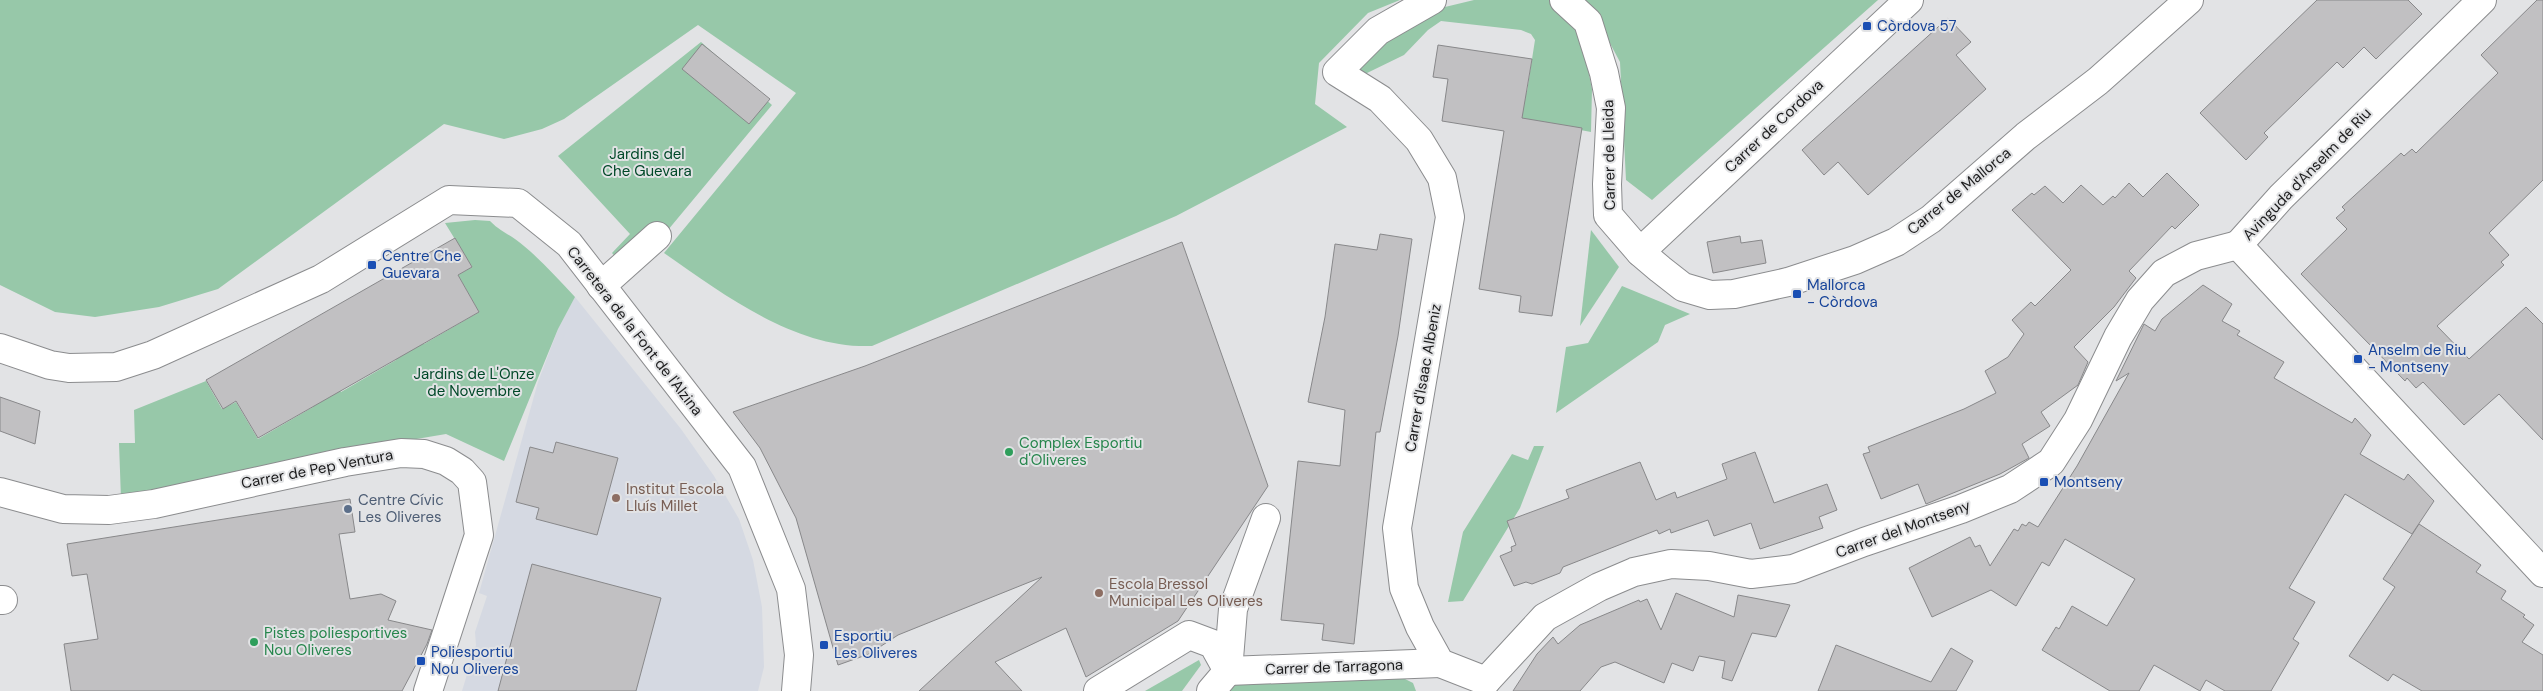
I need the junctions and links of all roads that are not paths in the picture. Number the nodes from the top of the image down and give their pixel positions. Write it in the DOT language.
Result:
graph roads {
  1 [pos="1432,0"];
  2 [pos="1564,0"];
  3 [pos="1909,0"];
  4 [pos="2189,0"];
  5 [pos="2482,0"];
  6 [pos="657,236"];
  7 [pos="2238,245"];
  8 [pos="1640,252"];
  9 [pos="601,286"];
  10 [pos="0,348"];
  11 [pos="0,492"];
  12 [pos="1266,518"];
  13 [pos="2543,573"];
  14 [pos="1440,663"];
  15 [pos="1219,681"];
  16 [pos="1486,686"];
  17 [pos="428,691"];
  18 [pos="796,691"];
  19 [pos="1098,691"];
  1 -- 14 [label="street, Carrer d'Isaac Albeniz"];
  2 -- 8 [label="street, Carrer de Lleida"];
  3 -- 8 [label="street, Carrer de Cordova"];
  4 -- 8 [label="street, Carrer de Mallorca"];
  5 -- 7 [label="street, Avinguda d'Anselm de Riu"];
  6 -- 9 [label="street"];
  7 -- 13 [label="street, Avinguda d'Anselm de Riu"];
  7 -- 16 [label="street, Carrer del Montseny"];
  9 -- 10 [label="street, Carretera de la Font de l'Alzina"];
  9 -- 18 [label="street, Carretera de la Font de l'Alzina"];
  11 -- 17 [label="street, Carrer de Pep Ventura"];
  12 -- 15 [label="street"];
  14 -- 15 [label="street, Carrer de Tarragona"];
  14 -- 16 [label="street"];
  15 -- 19 [label="street"];
}
